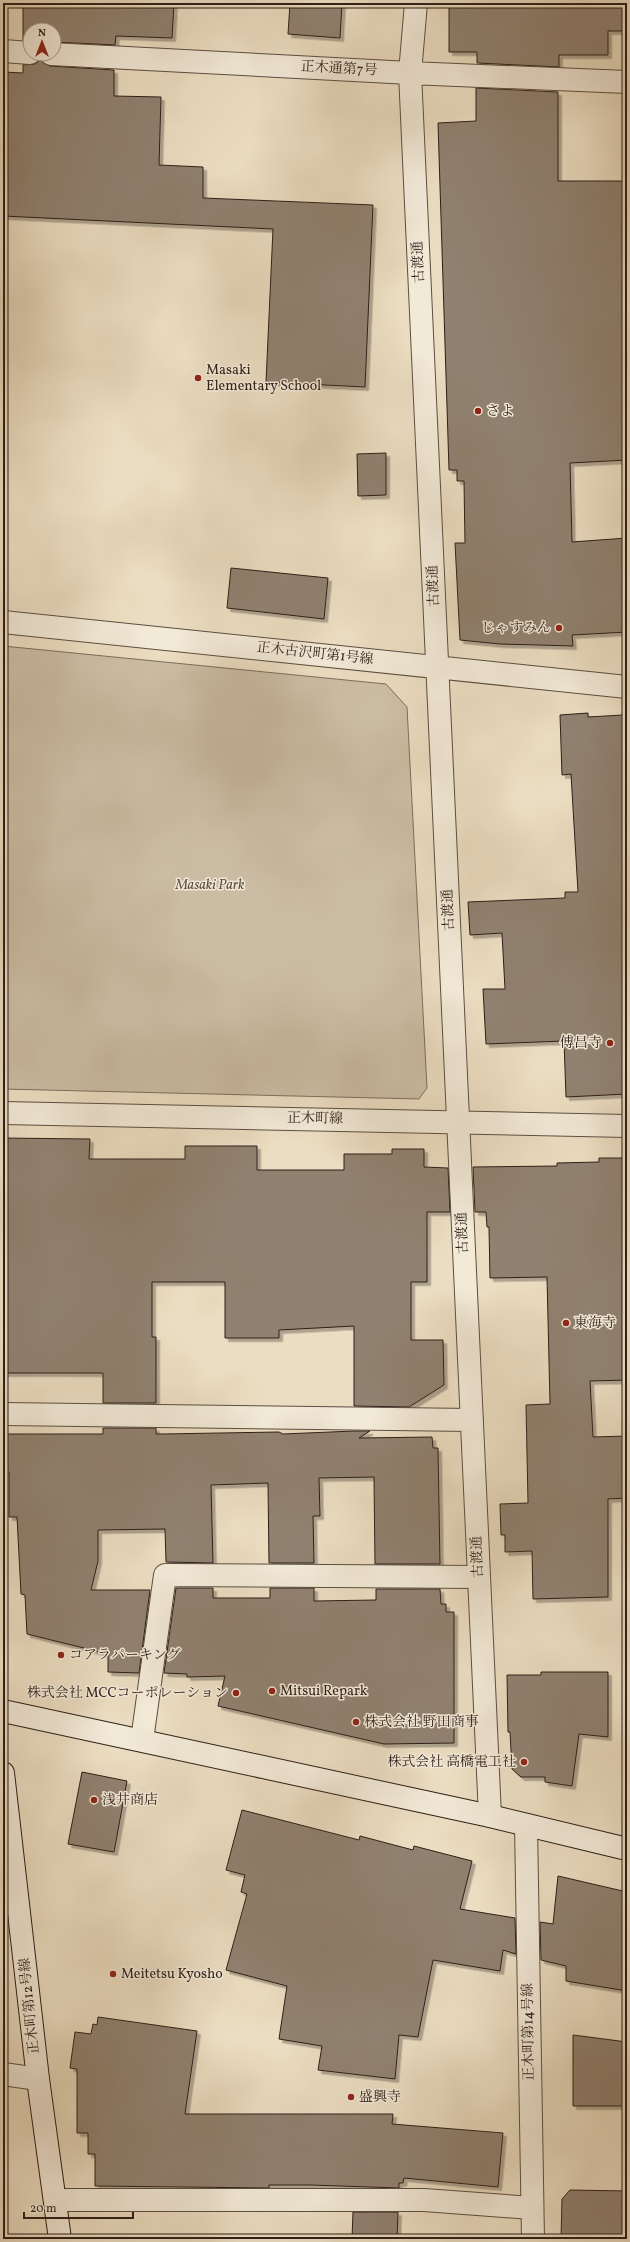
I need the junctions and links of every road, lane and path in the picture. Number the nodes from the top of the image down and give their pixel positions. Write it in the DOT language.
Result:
graph roads {
  1 [pos="416,3"];
  2 [pos="3,52"];
  3 [pos="22,53"];
  4 [pos="62,55"];
  5 [pos="410,73"];
  6 [pos="627,82"];
  7 [pos="3,622"];
  8 [pos="438,667"];
  9 [pos="627,687"];
  10 [pos="3,1113"];
  11 [pos="458,1121"];
  12 [pos="627,1126"];
  13 [pos="3,1414"];
  14 [pos="472,1420"];
  15 [pos="479,1577"];
  16 [pos="3,1711"];
  17 [pos="142,1740"];
  18 [pos="3,1773"];
  19 [pos="490,1816"];
  20 [pos="526,1826"];
  21 [pos="627,1849"];
  22 [pos="3,2074"];
  23 [pos="38,2079"];
  24 [pos="55,2200"];
  25 [pos="532,2208"];
  26 [pos="60,2239"];
  27 [pos="533,2239"];
  1 -- 5 [label="street, 古渡通"];
  2 -- 3 [label="street"];
  4 -- 5 [label="street, 正木通第7号"];
  5 -- 6 [label="street, 正木通第7号"];
  5 -- 8 [label="street, 古渡通"];
  7 -- 8 [label="street, 正木古沢町第1号線"];
  8 -- 9 [label="street, 正木古沢町第1号線"];
  8 -- 11 [label="street, 古渡通"];
  10 -- 11 [label="street, 正木町線"];
  11 -- 12 [label="street, 正木町線"];
  11 -- 14 [label="street, 古渡通"];
  13 -- 14 [label="street"];
  14 -- 15 [label="street, 古渡通"];
  15 -- 17 [label="street"];
  15 -- 19 [label="street, 古渡通"];
  16 -- 17 [label="street"];
  17 -- 19 [label="street"];
  18 -- 23 [label="street, 正木町第12号線"];
  19 -- 20 [label="street"];
  20 -- 21 [label="street"];
  20 -- 25 [label="street, 正木町第14号線"];
  22 -- 23 [label="street"];
  23 -- 24 [label="street, 正木町第12号線"];
  24 -- 25 [label="street"];
  24 -- 26 [label="street, 正木町第12号線"];
  25 -- 27 [label="street, 正木町第14号線"];
}
